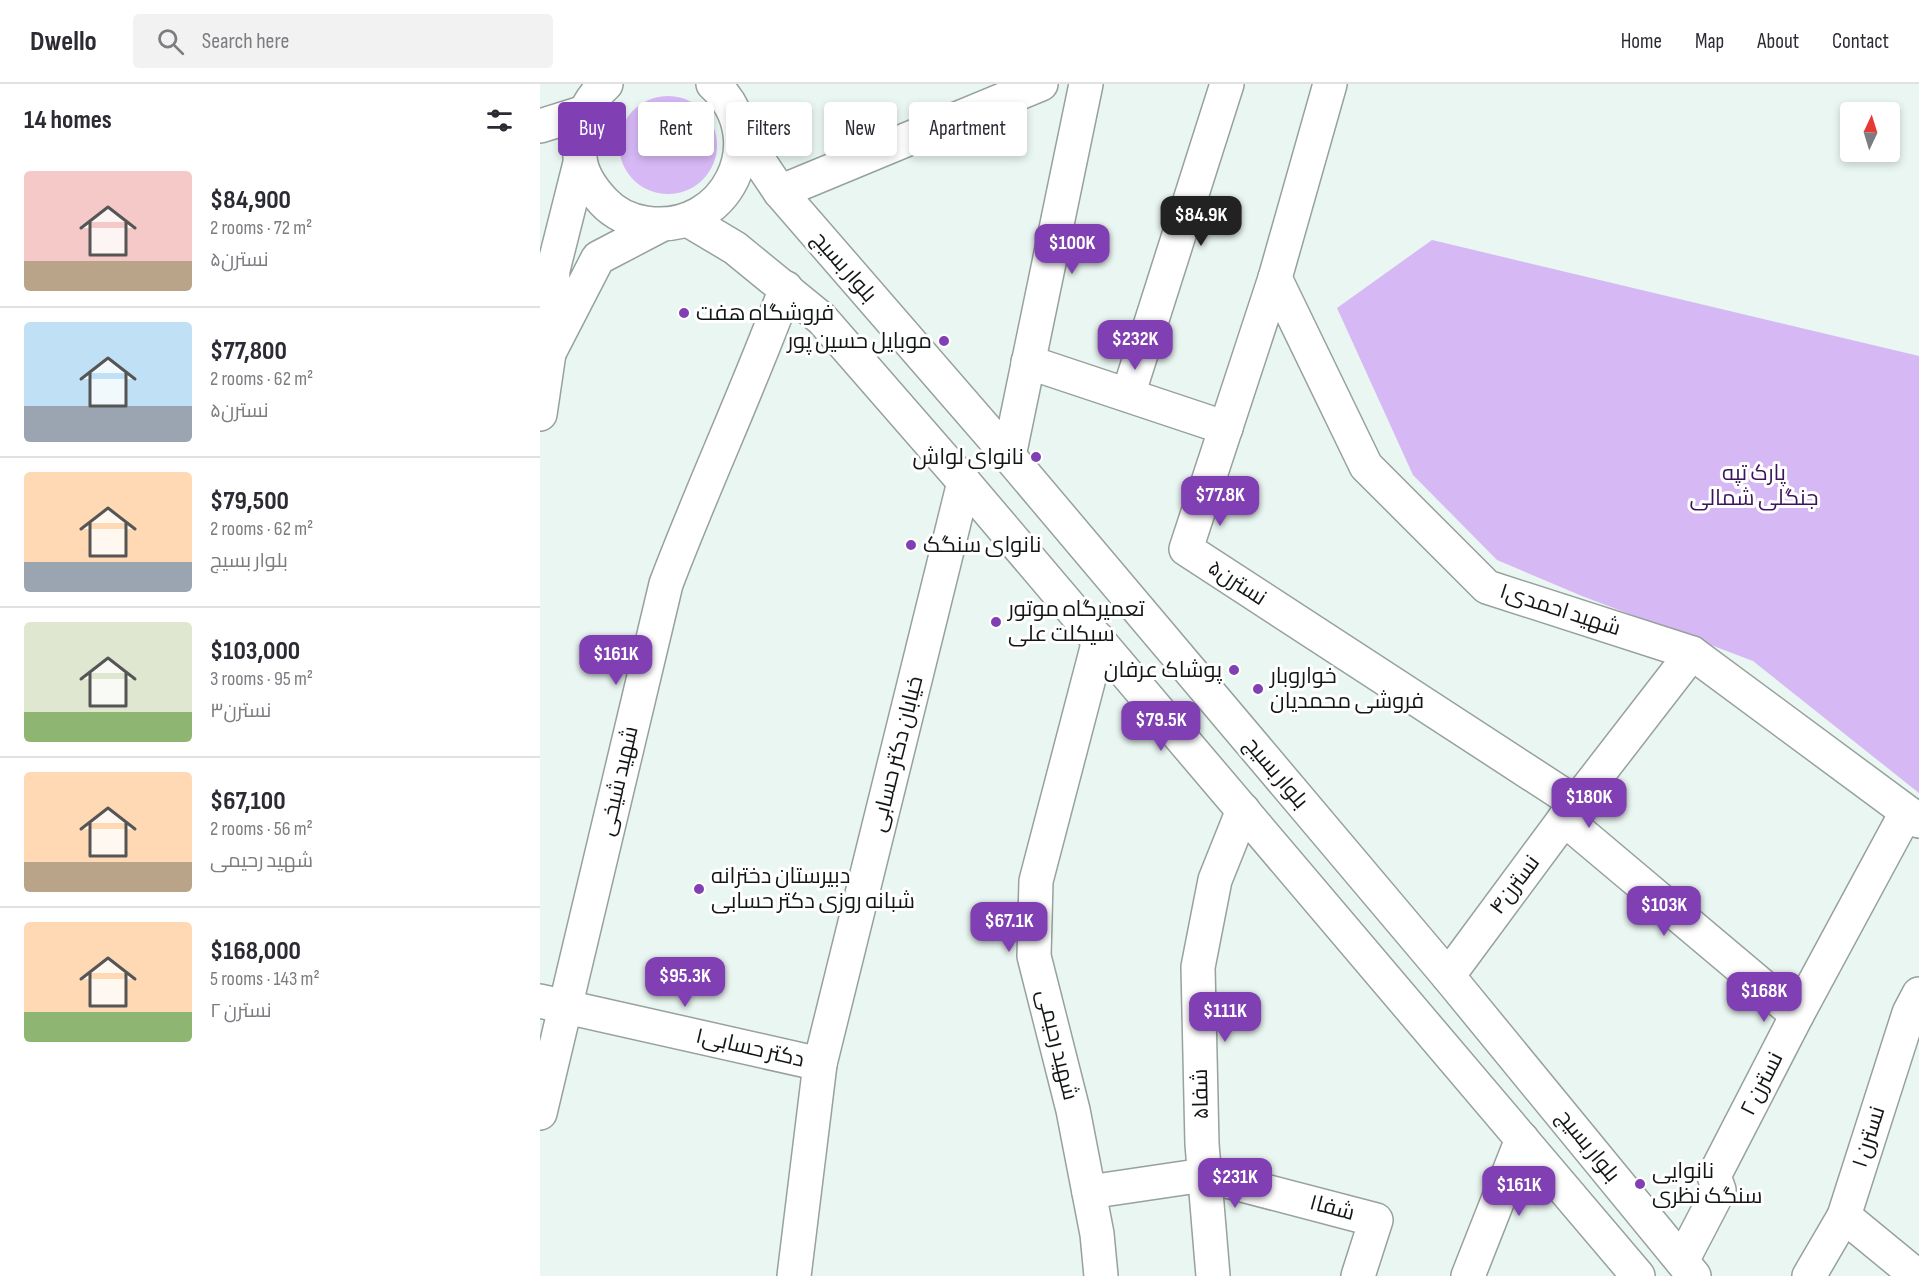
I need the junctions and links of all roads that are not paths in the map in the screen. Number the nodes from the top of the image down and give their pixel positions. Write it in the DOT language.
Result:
graph roads {
  1 [pos="1041,84"];
  2 [pos="1086,84"];
  3 [pos="1227,84"];
  4 [pos="1330,84"];
  5 [pos="719,87"];
  6 [pos="597,93"];
  7 [pos="729,102"];
  8 [pos="540,126"];
  9 [pos="740,156"];
  10 [pos="755,156"];
  11 [pos="580,163"];
  12 [pos="780,192"];
  13 [pos="675,223"];
  14 [pos="1275,278"];
  15 [pos="786,288"];
  16 [pos="549,353"];
  17 [pos="1028,362"];
  18 [pos="1128,395"];
  19 [pos="540,414"];
  20 [pos="1226,428"];
  21 [pos="1009,456"];
  22 [pos="964,482"];
  23 [pos="1099,640"];
  24 [pos="1692,653"];
  25 [pos="1243,810"];
  26 [pos="1570,811"];
  27 [pos="1912,817"];
  28 [pos="1448,976"];
  29 [pos="1919,994"];
  30 [pos="553,1004"];
  31 [pos="1797,1015"];
  32 [pos="820,1064"];
  33 [pos="540,1113"];
  34 [pos="1522,1139"];
  35 [pos="1204,1174"];
  36 [pos="1089,1192"];
  37 [pos="1844,1216"];
  38 [pos="1688,1269"];
  39 [pos="795,1276"];
  40 [pos="1101,1276"];
  41 [pos="1213,1276"];
  42 [pos="1358,1276"];
  43 [pos="1468,1276"];
  44 [pos="1638,1276"];
  45 [pos="1809,1276"];
  46 [pos="1917,1276"];
  1 -- 12 [label="street"];
  2 -- 17 [label="street"];
  3 -- 18 [label="street"];
  4 -- 14 [label="street, نسترن۵"];
  5 -- 7 [label="street"];
  6 -- 8 [label="street"];
  6 -- 11 [label="street"];
  9 -- 13 [label="street"];
  10 -- 12 [label="street, بلوار بسیج"];
  11 -- 13 [label="street"];
  11 -- 16 [label="street"];
  12 -- 21 [label="street, بلوار بسیج"];
  13 -- 15 [label="street, بلوار بسیج"];
  13 -- 16 [label="street"];
  14 -- 20 [label="street, نسترن۵"];
  14 -- 24 [label="street, شهید احمدی۱"];
  15 -- 22 [label="street, بلوار بسیج"];
  15 -- 30 [label="street, شهید شیخی"];
  16 -- 19 [label="street"];
  17 -- 18 [label="street"];
  17 -- 21 [label="street"];
  18 -- 20 [label="street"];
  20 -- 26 [label="street, نسترن۵"];
  21 -- 28 [label="street, بلوار بسیج"];
  22 -- 23 [label="street, بلوار بسیج"];
  22 -- 32 [label="street, خیابان دکتر حسابی"];
  23 -- 25 [label="street, بلوار بسیج"];
  23 -- 36 [label="street, شهید رحیمی"];
  24 -- 26 [label="street, نسترن۴"];
  24 -- 27 [label="street, شهید احمدی۱"];
  25 -- 34 [label="street, بلوار بسیج"];
  25 -- 35 [label="street, شفا۵"];
  26 -- 28 [label="street, نسترن۴"];
  26 -- 31 [label="street"];
  27 -- 31 [label="street, نسترن ۲"];
  28 -- 38 [label="street, بلوار بسیج"];
  29 -- 37 [label="street, نسترن ۱"];
  30 -- 32 [label="street, دکتر حسابی۱"];
  30 -- 33 [label="street, شهید شیخی"];
  31 -- 38 [label="street, نسترن ۲"];
  32 -- 39 [label="street, خیابان دکتر حسابی"];
  34 -- 43 [label="street"];
  34 -- 44 [label="street, بلوار بسیج"];
  35 -- 36 [label="street, شفا۱"];
  35 -- 41 [label="street, شفا۵"];
  35 -- 42 [label="street, شفا۱"];
  36 -- 40 [label="street, شهید رحیمی"];
  37 -- 45 [label="street, نسترن ۱"];
  37 -- 46 [label="street"];
}
